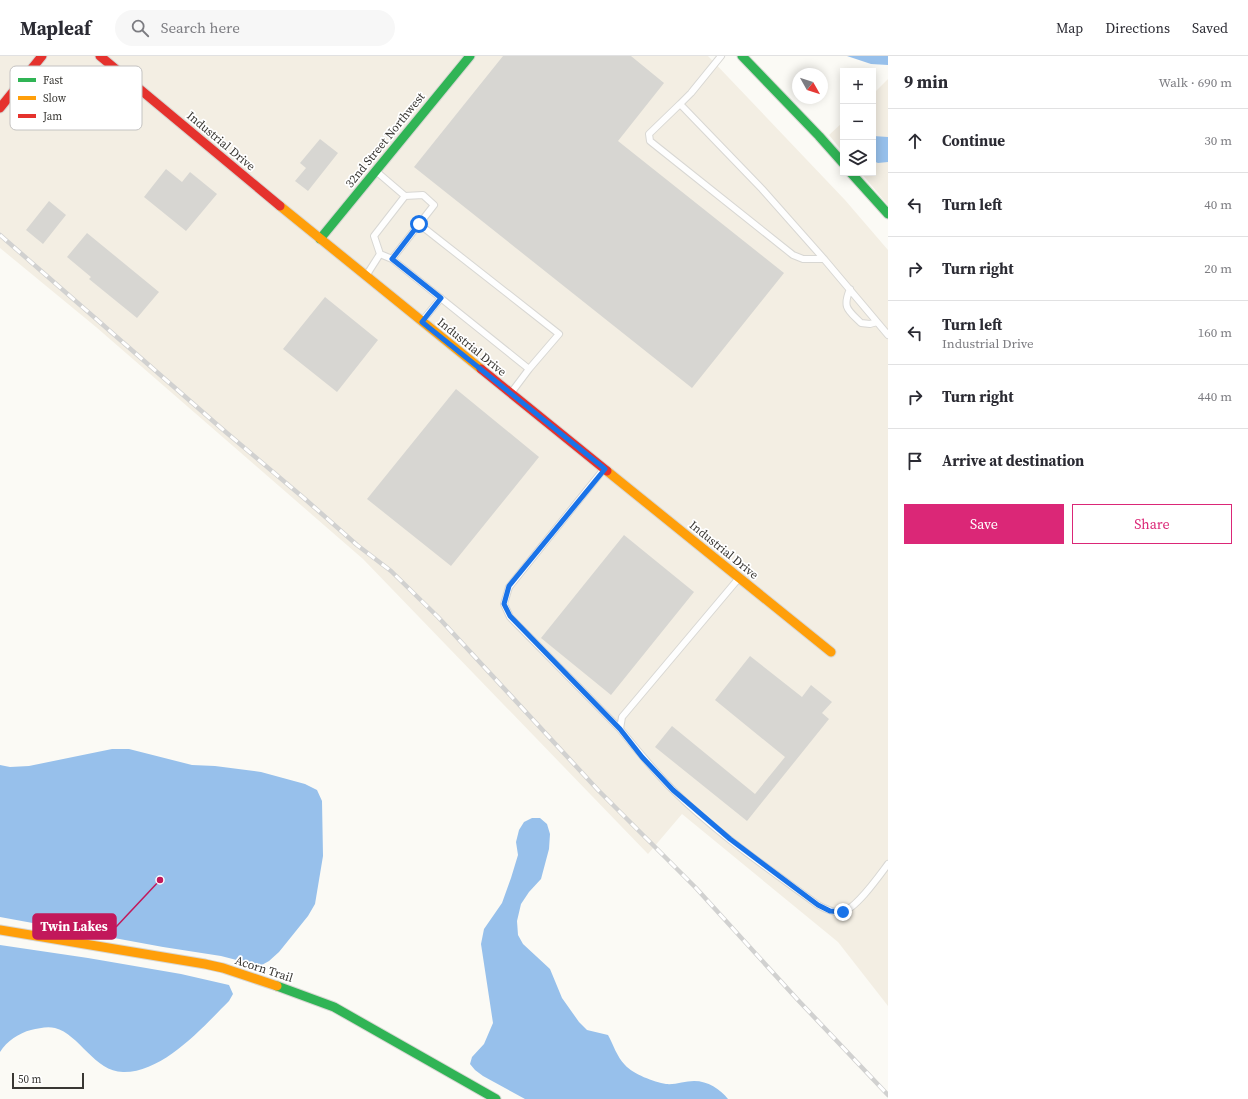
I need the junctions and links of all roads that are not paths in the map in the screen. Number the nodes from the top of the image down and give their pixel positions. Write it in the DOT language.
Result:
graph roads {
  1 [pos="42,56"];
  2 [pos="100,56"];
  3 [pos="470,56"];
  4 [pos="721,56"];
  5 [pos="742,56"];
  6 [pos="34,66"];
  7 [pos="112,66"];
  8 [pos="142,91"];
  9 [pos="10,96"];
  10 [pos="680,104"];
  11 [pos="0,108"];
  12 [pos="840,160"];
  13 [pos="375,171"];
  14 [pos="854,176"];
  15 [pos="405,196"];
  16 [pos="888,214"];
  17 [pos="419,224"];
  18 [pos="320,239"];
  19 [pos="380,254"];
  20 [pos="392,259"];
  21 [pos="824,259"];
  22 [pos="366,276"];
  23 [pos="850,289"];
  24 [pos="441,298"];
  25 [pos="422,322"];
  26 [pos="877,322"];
  27 [pos="888,334"];
  28 [pos="529,369"];
  29 [pos="510,393"];
  30 [pos="605,469"];
  31 [pos="740,578"];
  32 [pos="831,652"];
  33 [pos="620,729"];
  34 [pos="888,864"];
  35 [pos="0,930"];
  36 [pos="496,1099"];
  1 -- 6 [label="street"];
  2 -- 7 [label="street, Industrial Drive"];
  3 -- 13 [label="street, 32nd Street Northwest"];
  4 -- 10 [label="lane"];
  5 -- 12 [label="street"];
  8 -- 18 [label="street, Industrial Drive"];
  9 -- 11 [label="street"];
  10 -- 21 [label="lane"];
  10 -- 21 [label="lane"];
  13 -- 15 [label="lane"];
  13 -- 18 [label="street, 32nd Street Northwest"];
  14 -- 16 [label="street"];
  15 -- 17 [label="lane"];
  15 -- 19 [label="lane"];
  17 -- 20 [label="lane"];
  17 -- 28 [label="lane"];
  18 -- 22 [label="street, Industrial Drive"];
  19 -- 20 [label="lane"];
  19 -- 22 [label="lane"];
  20 -- 24 [label="lane"];
  21 -- 23 [label="lane"];
  22 -- 25 [label="street, Industrial Drive"];
  23 -- 26 [label="lane"];
  23 -- 26 [label="lane"];
  24 -- 25 [label="lane"];
  24 -- 28 [label="lane"];
  25 -- 29 [label="street, Industrial Drive"];
  26 -- 27 [label="lane"];
  28 -- 29 [label="lane"];
  29 -- 30 [label="street, Industrial Drive"];
  30 -- 31 [label="street, Industrial Drive"];
  30 -- 33 [label="lane"];
  31 -- 32 [label="street, Industrial Drive"];
  31 -- 33 [label="lane"];
  33 -- 34 [label="lane"];
  35 -- 36 [label="street, Acorn Trail"];
}
